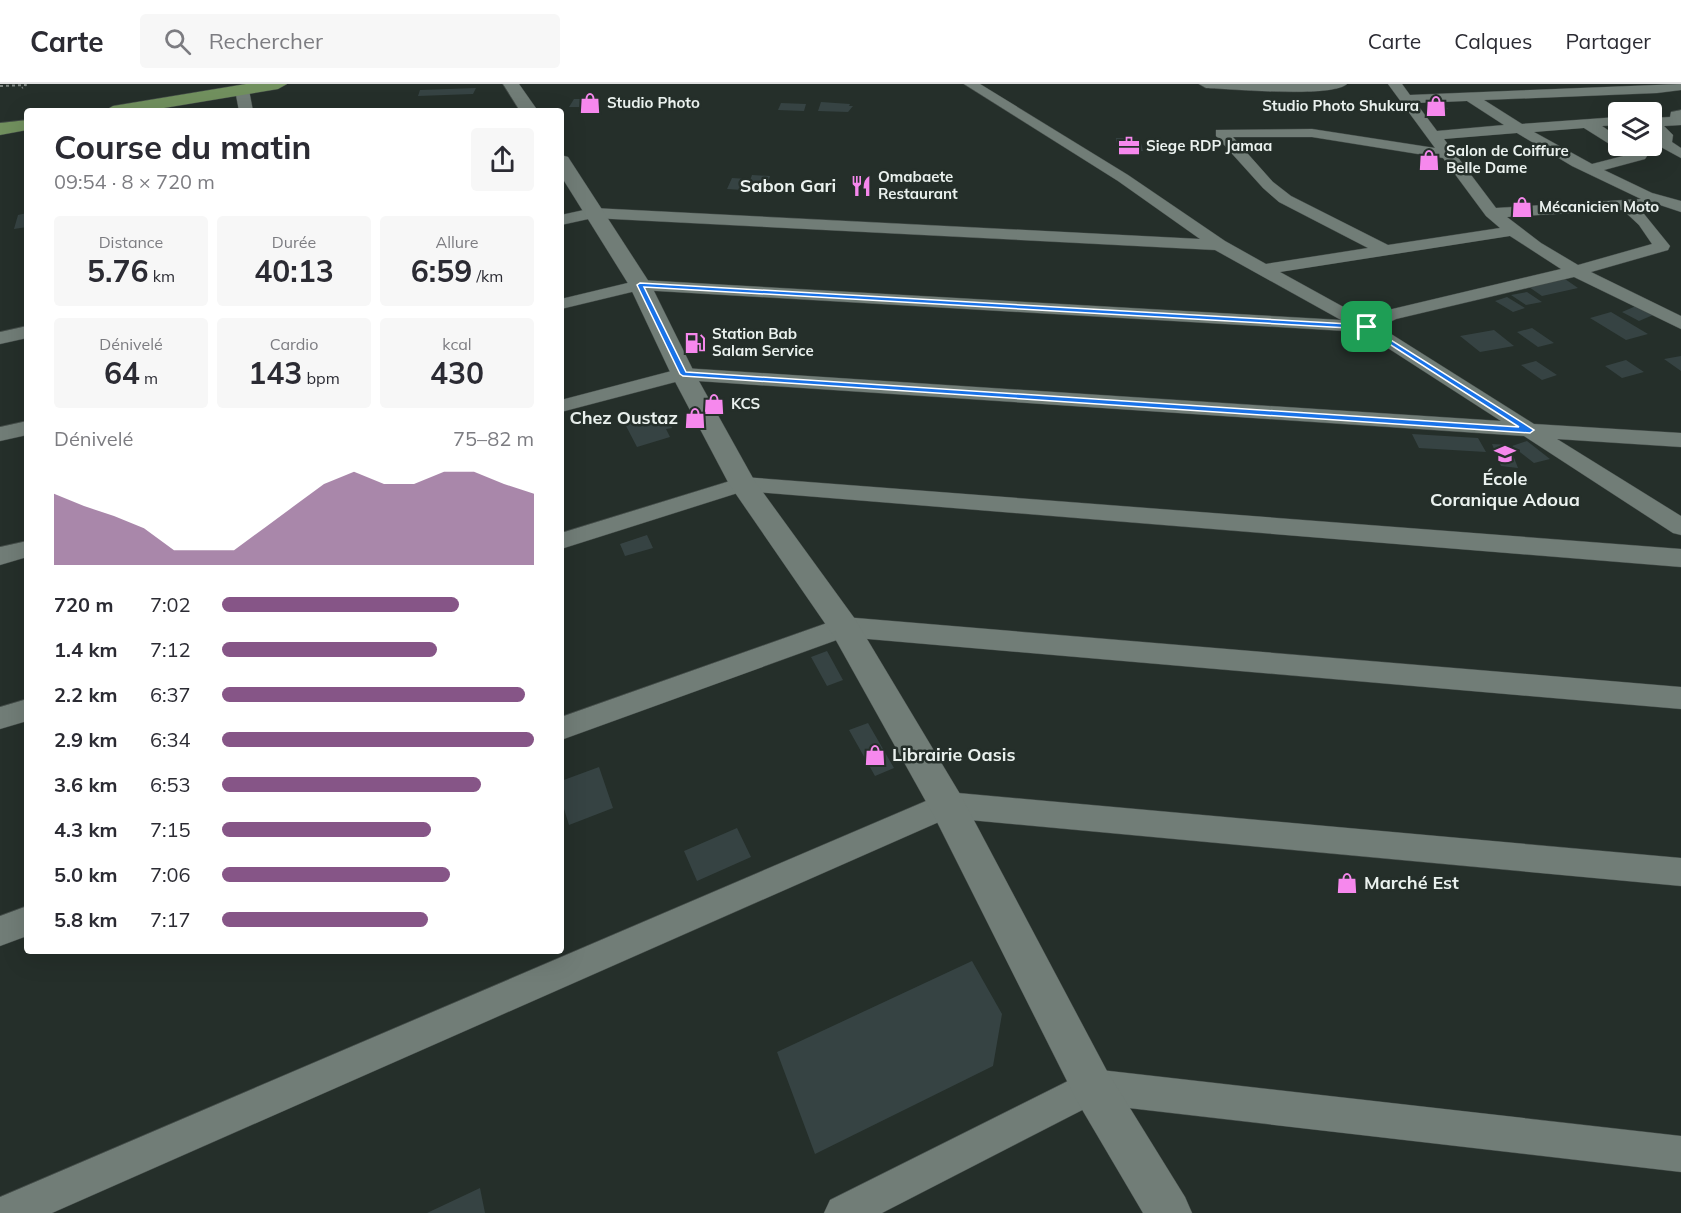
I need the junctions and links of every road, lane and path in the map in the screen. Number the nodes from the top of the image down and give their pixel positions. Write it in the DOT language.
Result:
graph roads {
  1 [pos="278,84"];
  2 [pos="511,84"];
  3 [pos="971,84"];
  4 [pos="1206,84"];
  5 [pos="1341,84"];
  6 [pos="1395,84"];
  7 [pos="1681,85"];
  8 [pos="0,86"];
  9 [pos="1665,86"];
  10 [pos="22,88"];
  11 [pos="1546,88"];
  12 [pos="1580,88"];
  13 [pos="242,90"];
  14 [pos="1469,96"];
  15 [pos="1407,99"];
  16 [pos="1681,107"];
  17 [pos="131,108"];
  18 [pos="245,108"];
  19 [pos="527,108"];
  20 [pos="1681,114"];
  21 [pos="1608,122"];
  22 [pos="1662,122"];
  23 [pos="1589,124"];
  24 [pos="24,125"];
  25 [pos="0,129"];
  26 [pos="1520,129"];
  27 [pos="1662,131"];
  28 [pos="1435,135"];
  29 [pos="1608,136"];
  30 [pos="1680,153"];
  31 [pos="1448,154"];
  32 [pos="1662,154"];
  33 [pos="1640,156"];
  34 [pos="564,166"];
  35 [pos="1591,169"];
  36 [pos="1681,198"];
  37 [pos="1664,199"];
  38 [pos="1629,207"];
  39 [pos="1681,207"];
  40 [pos="593,213"];
  41 [pos="1492,213"];
  42 [pos="564,219"];
  43 [pos="1512,231"];
  44 [pos="1219,245"];
  45 [pos="1383,249"];
  46 [pos="1265,269"];
  47 [pos="1575,271"];
  48 [pos="640,285"];
  49 [pos="564,302"];
  50 [pos="1681,323"];
  51 [pos="1367,327"];
  52 [pos="24,333"];
  53 [pos="0,338"];
  54 [pos="683,374"];
  55 [pos="564,405"];
  56 [pos="24,429"];
  57 [pos="1530,430"];
  58 [pos="0,434"];
  59 [pos="1681,440"];
  60 [pos="743,484"];
  61 [pos="1681,527"];
  62 [pos="564,540"];
  63 [pos="24,550"];
  64 [pos="0,556"];
  65 [pos="1681,558"];
  66 [pos="844,627"];
  67 [pos="1681,698"];
  68 [pos="24,711"];
  69 [pos="0,718"];
  70 [pos="564,728"];
  71 [pos="946,805"];
  72 [pos="1681,872"];
  73 [pos="24,922"];
  74 [pos="0,931"];
  75 [pos="1092,1086"];
  76 [pos="1681,1154"];
  77 [pos="8,1213"];
  78 [pos="843,1213"];
  79 [pos="1169,1213"];
  1 -- 13 [label="main road"];
  2 -- 19 [label="street"];
  3 -- 44 [label="street"];
  4 -- 5 [label="street"];
  6 -- 15 [label="street"];
  7 -- 9 [label="street"];
  8 -- 10 [label="path"];
  9 -- 12 [label="street"];
  9 -- 16 [label="street"];
  11 -- 12 [label="street"];
  11 -- 14 [label="street"];
  11 -- 23 [label="street"];
  13 -- 17 [label="main road"];
  13 -- 18 [label="street"];
  14 -- 15 [label="street"];
  14 -- 26 [label="street"];
  15 -- 28 [label="street"];
  20 -- 22 [label="street"];
  21 -- 23 [label="street"];
  23 -- 26 [label="street"];
  23 -- 29 [label="street"];
  24 -- 25 [label="main road"];
  26 -- 28 [label="street"];
  26 -- 35 [label="street"];
  27 -- 30 [label="street"];
  28 -- 31 [label="street"];
  30 -- 32 [label="street"];
  31 -- 41 [label="street"];
  31 -- 45 [label="street"];
  33 -- 35 [label="street"];
  34 -- 40 [label="street"];
  35 -- 37 [label="street"];
  36 -- 37 [label="street"];
  37 -- 38 [label="street"];
  37 -- 39 [label="street"];
  38 -- 41 [label="street"];
  38 -- 47 [label="street"];
  40 -- 42 [label="street"];
  40 -- 44 [label="street"];
  40 -- 48 [label="street"];
  41 -- 43 [label="street"];
  43 -- 45 [label="street"];
  43 -- 47 [label="street"];
  44 -- 46 [label="street"];
  45 -- 46 [label="street"];
  46 -- 51 [label="street"];
  47 -- 50 [label="street"];
  47 -- 51 [label="street"];
  48 -- 49 [label="street"];
  48 -- 51 [label="street"];
  48 -- 54 [label="street"];
  51 -- 57 [label="street"];
  52 -- 53 [label="street"];
  54 -- 55 [label="street"];
  54 -- 57 [label="street"];
  54 -- 60 [label="street"];
  56 -- 58 [label="street"];
  57 -- 59 [label="street"];
  57 -- 61 [label="street"];
  60 -- 62 [label="street"];
  60 -- 65 [label="street"];
  60 -- 66 [label="street"];
  63 -- 64 [label="street"];
  66 -- 67 [label="street"];
  66 -- 70 [label="street"];
  66 -- 71 [label="street"];
  68 -- 69 [label="street"];
  71 -- 72 [label="street"];
  71 -- 75 [label="street"];
  71 -- 77 [label="street"];
  73 -- 74 [label="street"];
  75 -- 76 [label="street"];
  75 -- 78 [label="street"];
  75 -- 79 [label="street"];
}
